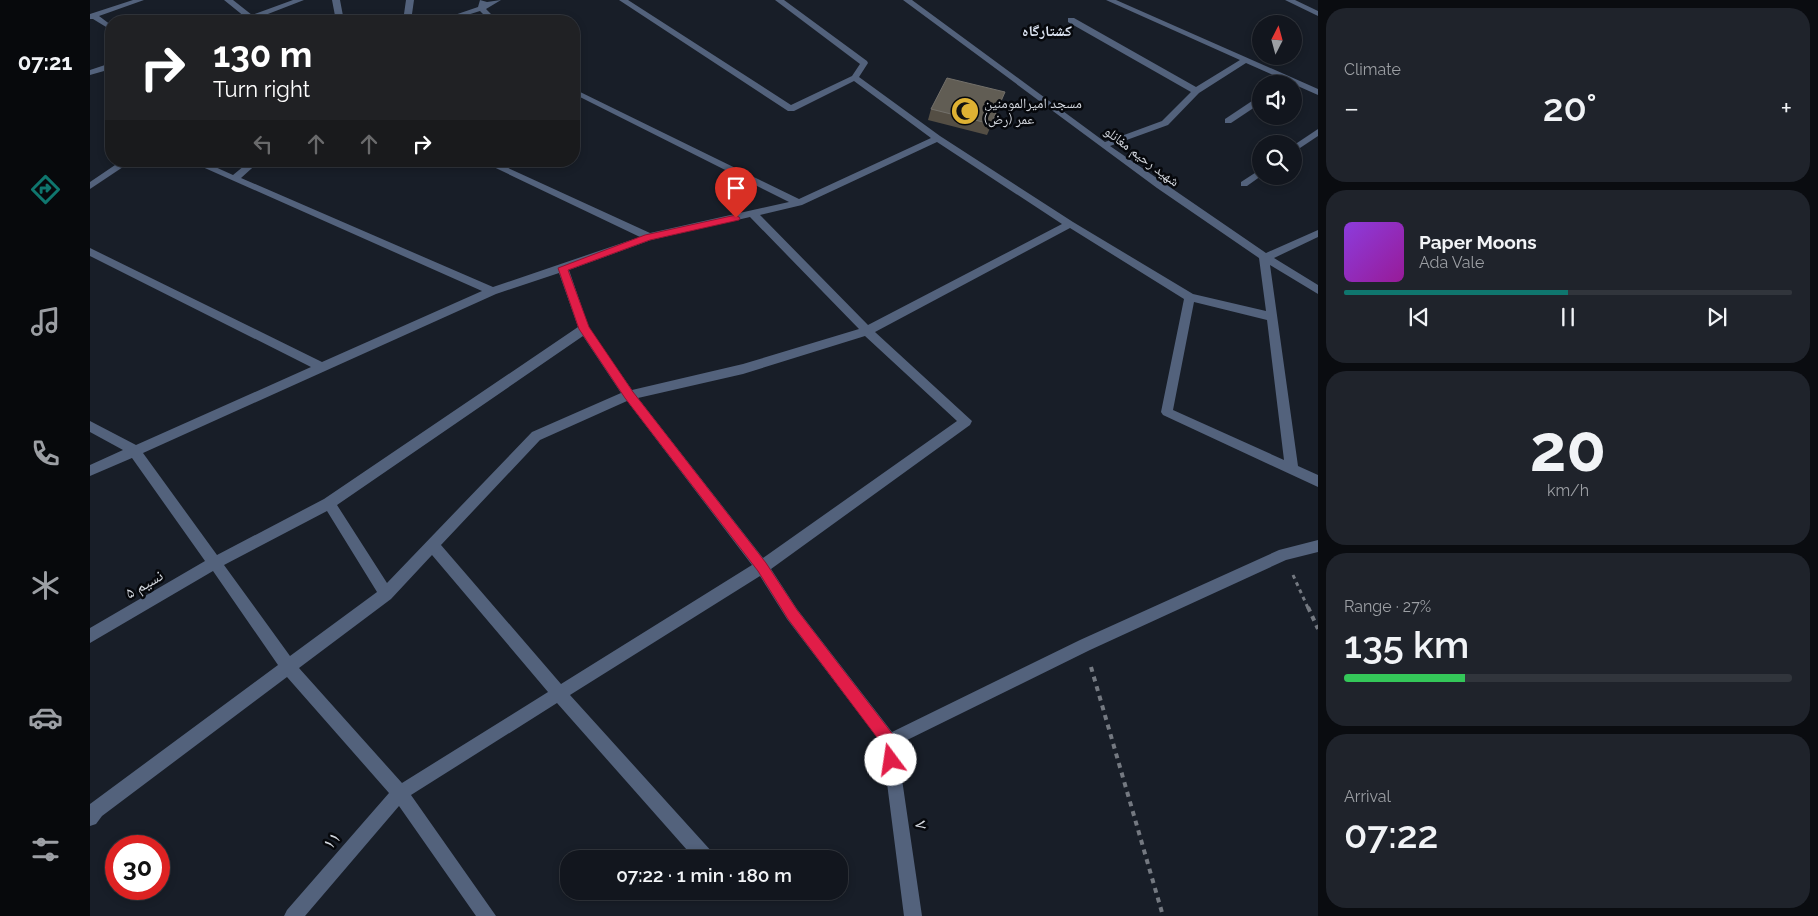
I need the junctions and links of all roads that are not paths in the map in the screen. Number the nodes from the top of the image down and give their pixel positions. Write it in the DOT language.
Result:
graph roads {
  1 [pos="140,0"];
  2 [pos="228,0"];
  3 [pos="300,0"];
  4 [pos="336,0"];
  5 [pos="410,0"];
  6 [pos="497,0"];
  7 [pos="623,0"];
  8 [pos="779,0"];
  9 [pos="907,0"];
  10 [pos="1110,0"];
  11 [pos="1288,0"];
  12 [pos="482,4"];
  13 [pos="1318,14"];
  14 [pos="245,15"];
  15 [pos="263,15"];
  16 [pos="339,15"];
  17 [pos="408,15"];
  18 [pos="455,15"];
  19 [pos="490,15"];
  20 [pos="92,16"];
  21 [pos="1070,20"];
  22 [pos="105,24"];
  23 [pos="1246,60"];
  24 [pos="105,68"];
  25 [pos="90,73"];
  26 [pos="1274,75"];
  27 [pos="855,78"];
  28 [pos="1302,87"];
  29 [pos="1196,91"];
  30 [pos="1318,92"];
  31 [pos="580,94"];
  32 [pos="1252,105"];
  33 [pos="1228,121"];
  34 [pos="1318,132"];
  35 [pos="937,138"];
  36 [pos="1302,143"];
  37 [pos="1104,145"];
  38 [pos="119,167"];
  39 [pos="207,167"];
  40 [pos="249,167"];
  41 [pos="498,167"];
  42 [pos="1252,178"];
  43 [pos="234,179"];
  44 [pos="1244,184"];
  45 [pos="90,186"];
  46 [pos="799,203"];
  47 [pos="753,214"];
  48 [pos="1070,224"];
  49 [pos="1318,232"];
  50 [pos="649,237"];
  51 [pos="90,252"];
  52 [pos="1264,258"];
  53 [pos="563,268"];
  54 [pos="1318,290"];
  55 [pos="492,291"];
  56 [pos="1190,297"];
  57 [pos="1272,317"];
  58 [pos="584,329"];
  59 [pos="867,331"];
  60 [pos="323,368"];
  61 [pos="629,395"];
  62 [pos="90,426"];
  63 [pos="134,450"];
  64 [pos="1292,470"];
  65 [pos="90,471"];
  66 [pos="1318,480"];
  67 [pos="329,503"];
  68 [pos="432,546"];
  69 [pos="1318,546"];
  70 [pos="216,562"];
  71 [pos="762,567"];
  72 [pos="386,594"];
  73 [pos="90,636"];
  74 [pos="288,666"];
  75 [pos="559,694"];
  76 [pos="889,741"];
  77 [pos="400,793"];
  78 [pos="90,818"];
  79 [pos="699,850"];
  80 [pos="293,916"];
  81 [pos="486,916"];
  82 [pos="913,916"];
  1 -- 20 [label="street"];
  2 -- 14 [label="street"];
  3 -- 15 [label="street"];
  4 -- 16 [label="street"];
  5 -- 17 [label="street"];
  6 -- 12 [label="street"];
  7 -- 27 [label="street"];
  8 -- 27 [label="street"];
  9 -- 37 [label="street, شهید رحیم مغانلو"];
  10 -- 23 [label="street"];
  11 -- 13 [label="street"];
  12 -- 18 [label="street"];
  12 -- 19 [label="street"];
  20 -- 22 [label="street"];
  21 -- 29 [label="street"];
  23 -- 26 [label="street"];
  23 -- 29 [label="street"];
  24 -- 25 [label="street"];
  27 -- 35 [label="street"];
  28 -- 30 [label="street"];
  29 -- 37 [label="street"];
  31 -- 46 [label="street"];
  32 -- 33 [label="street"];
  34 -- 36 [label="street"];
  35 -- 46 [label="street"];
  35 -- 48 [label="street"];
  37 -- 52 [label="street, شهید رحیم مغانلو"];
  38 -- 45 [label="street"];
  39 -- 43 [label="street"];
  40 -- 43 [label="street"];
  41 -- 50 [label="street"];
  42 -- 44 [label="street"];
  43 -- 55 [label="street"];
  46 -- 47 [label="street"];
  47 -- 50 [label="street"];
  47 -- 59 [label="street"];
  48 -- 56 [label="street"];
  48 -- 59 [label="street"];
  49 -- 52 [label="street"];
  50 -- 53 [label="street"];
  51 -- 60 [label="street"];
  52 -- 54 [label="street, شهید رحیم مغانلو"];
  52 -- 57 [label="street"];
  53 -- 55 [label="street"];
  53 -- 58 [label="street"];
  55 -- 60 [label="street"];
  56 -- 57 [label="street"];
  56 -- 64 [label="street"];
  57 -- 64 [label="street"];
  58 -- 61 [label="street"];
  58 -- 67 [label="street, نسیم ۵"];
  59 -- 61 [label="street"];
  59 -- 71 [label="street, ۱۱"];
  60 -- 63 [label="street"];
  61 -- 68 [label="street"];
  61 -- 71 [label="street"];
  62 -- 63 [label="street"];
  63 -- 65 [label="street"];
  63 -- 70 [label="street"];
  64 -- 66 [label="street"];
  67 -- 70 [label="street, نسیم ۵"];
  67 -- 72 [label="street"];
  68 -- 72 [label="street"];
  68 -- 75 [label="street"];
  69 -- 76 [label="street"];
  70 -- 73 [label="street, نسیم ۵"];
  70 -- 74 [label="street"];
  71 -- 75 [label="street, ۱۱"];
  71 -- 76 [label="street"];
  72 -- 74 [label="street"];
  74 -- 77 [label="street"];
  74 -- 78 [label="street"];
  75 -- 77 [label="street, ۱۱"];
  75 -- 79 [label="street"];
  76 -- 82 [label="street, ۷"];
  77 -- 80 [label="street, ۱۱"];
  77 -- 81 [label="street"];
}
